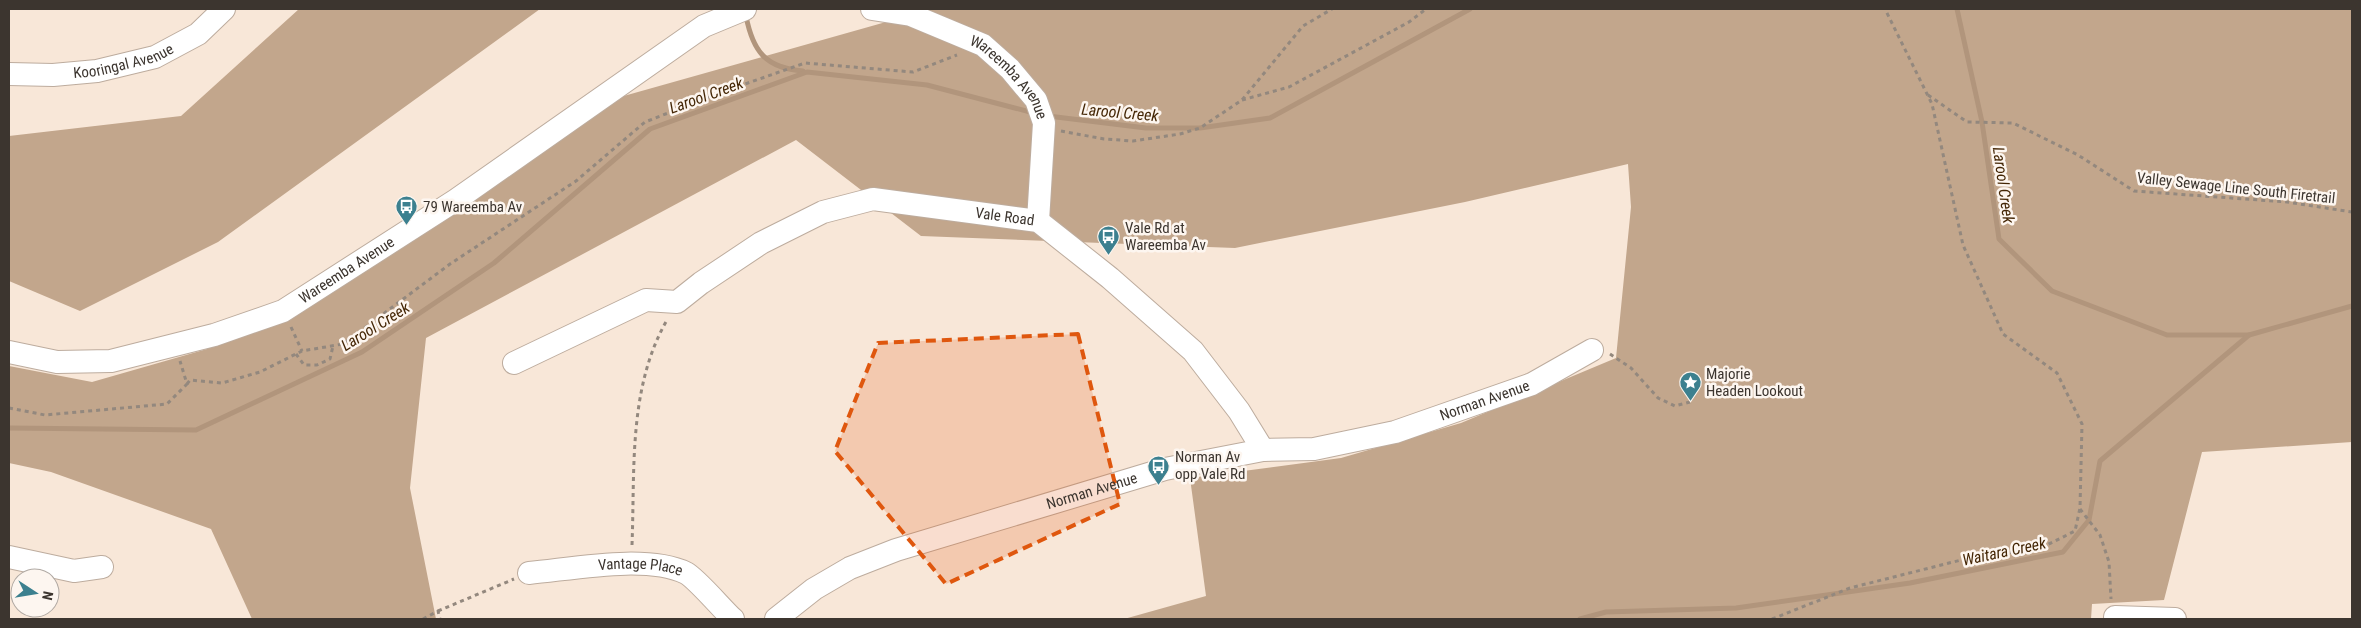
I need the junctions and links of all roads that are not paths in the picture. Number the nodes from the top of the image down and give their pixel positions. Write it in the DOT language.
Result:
graph roads {
  1 [pos="224,9"];
  2 [pos="745,9"];
  3 [pos="872,9"];
  4 [pos="9,74"];
  5 [pos="1038,221"];
  6 [pos="1592,350"];
  7 [pos="9,352"];
  8 [pos="514,363"];
  9 [pos="1263,450"];
  10 [pos="9,557"];
  11 [pos="102,566"];
  12 [pos="529,573"];
  13 [pos="2115,617"];
  14 [pos="732,619"];
  15 [pos="776,619"];
  16 [pos="2175,619"];
  1 -- 4 [label="street, Kooringal Avenue"];
  2 -- 7 [label="street, Wareemba Avenue"];
  3 -- 5 [label="street, Wareemba Avenue"];
  5 -- 8 [label="street, Vale Road"];
  5 -- 9 [label="street, Vale Road"];
  6 -- 9 [label="street, Norman Avenue"];
  9 -- 15 [label="street, Norman Avenue"];
  10 -- 11 [label="street"];
  12 -- 14 [label="street, Vantage Place"];
  13 -- 16 [label="street"];
}
